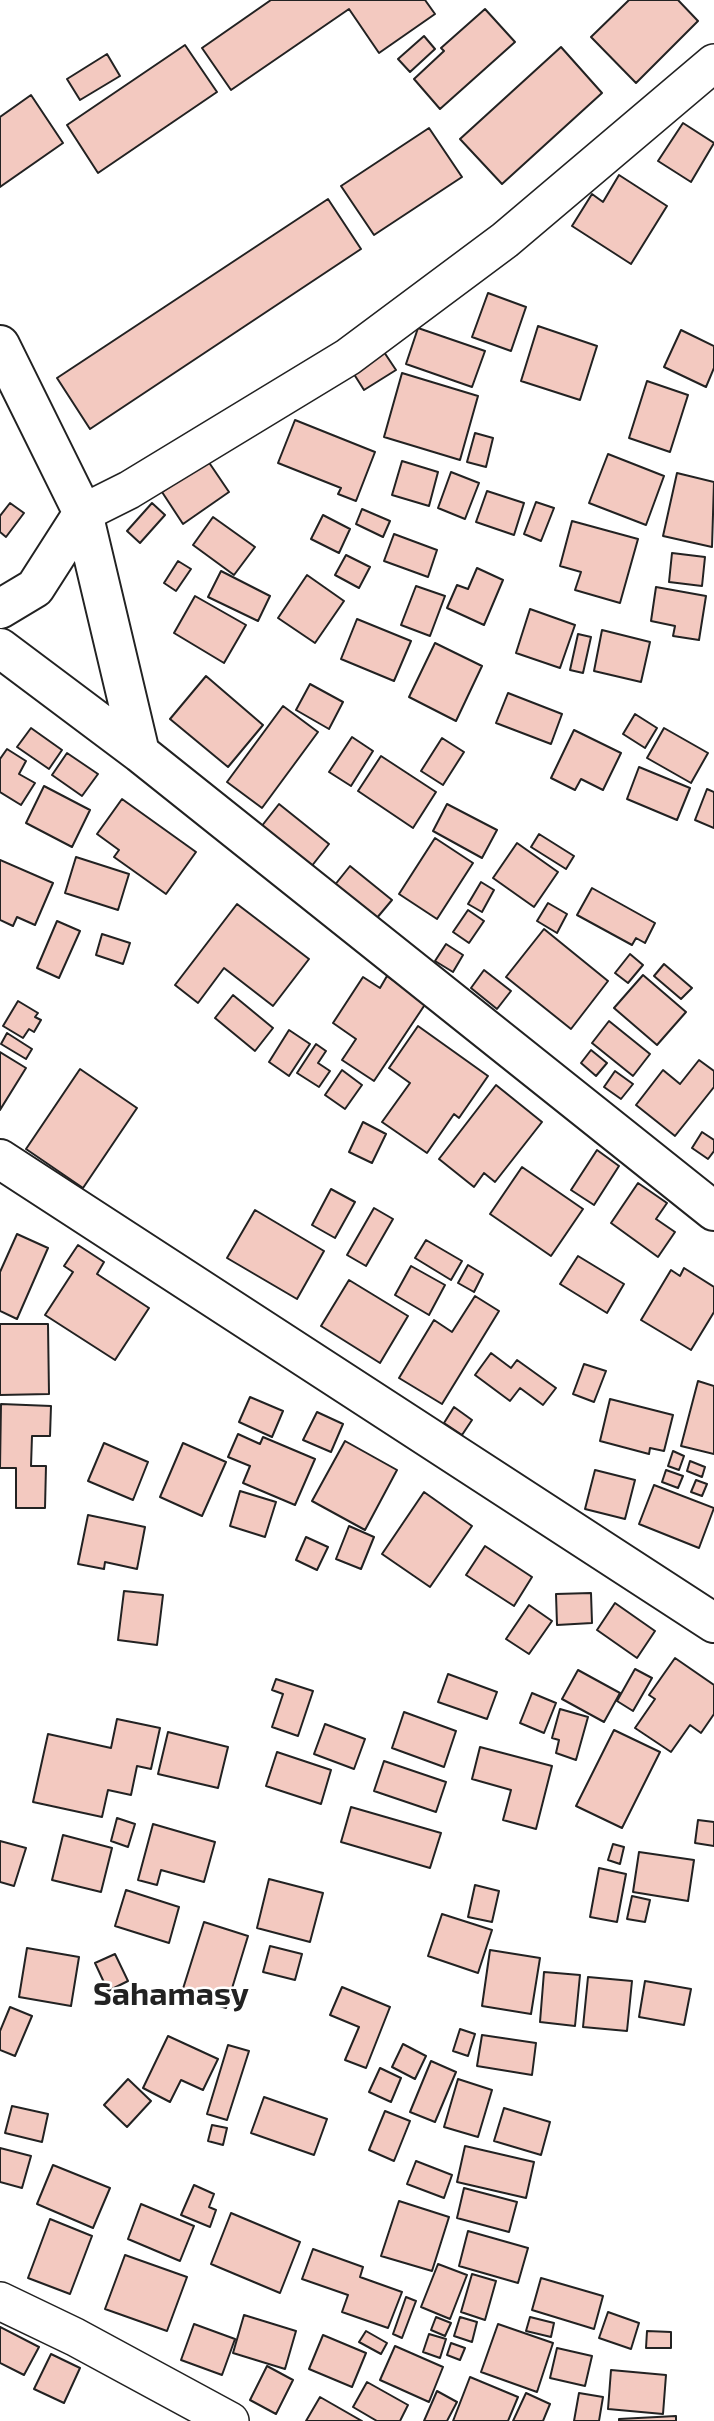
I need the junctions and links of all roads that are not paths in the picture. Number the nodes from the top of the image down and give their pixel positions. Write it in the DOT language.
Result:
graph roads {
  1 [pos="714,63"];
  2 [pos="0,345"];
  3 [pos="83,513"];
  4 [pos="0,609"];
  5 [pos="0,648"];
  6 [pos="140,753"];
  7 [pos="0,1159"];
  8 [pos="714,1211"];
  9 [pos="714,1623"];
  10 [pos="0,2301"];
  11 [pos="230,2421"];
  1 -- 3 [label="street"];
  2 -- 3 [label="street"];
  3 -- 4 [label="street"];
  3 -- 6 [label="street"];
  5 -- 6 [label="street"];
  6 -- 8 [label="street"];
  7 -- 9 [label="street"];
  10 -- 11 [label="street"];
}
